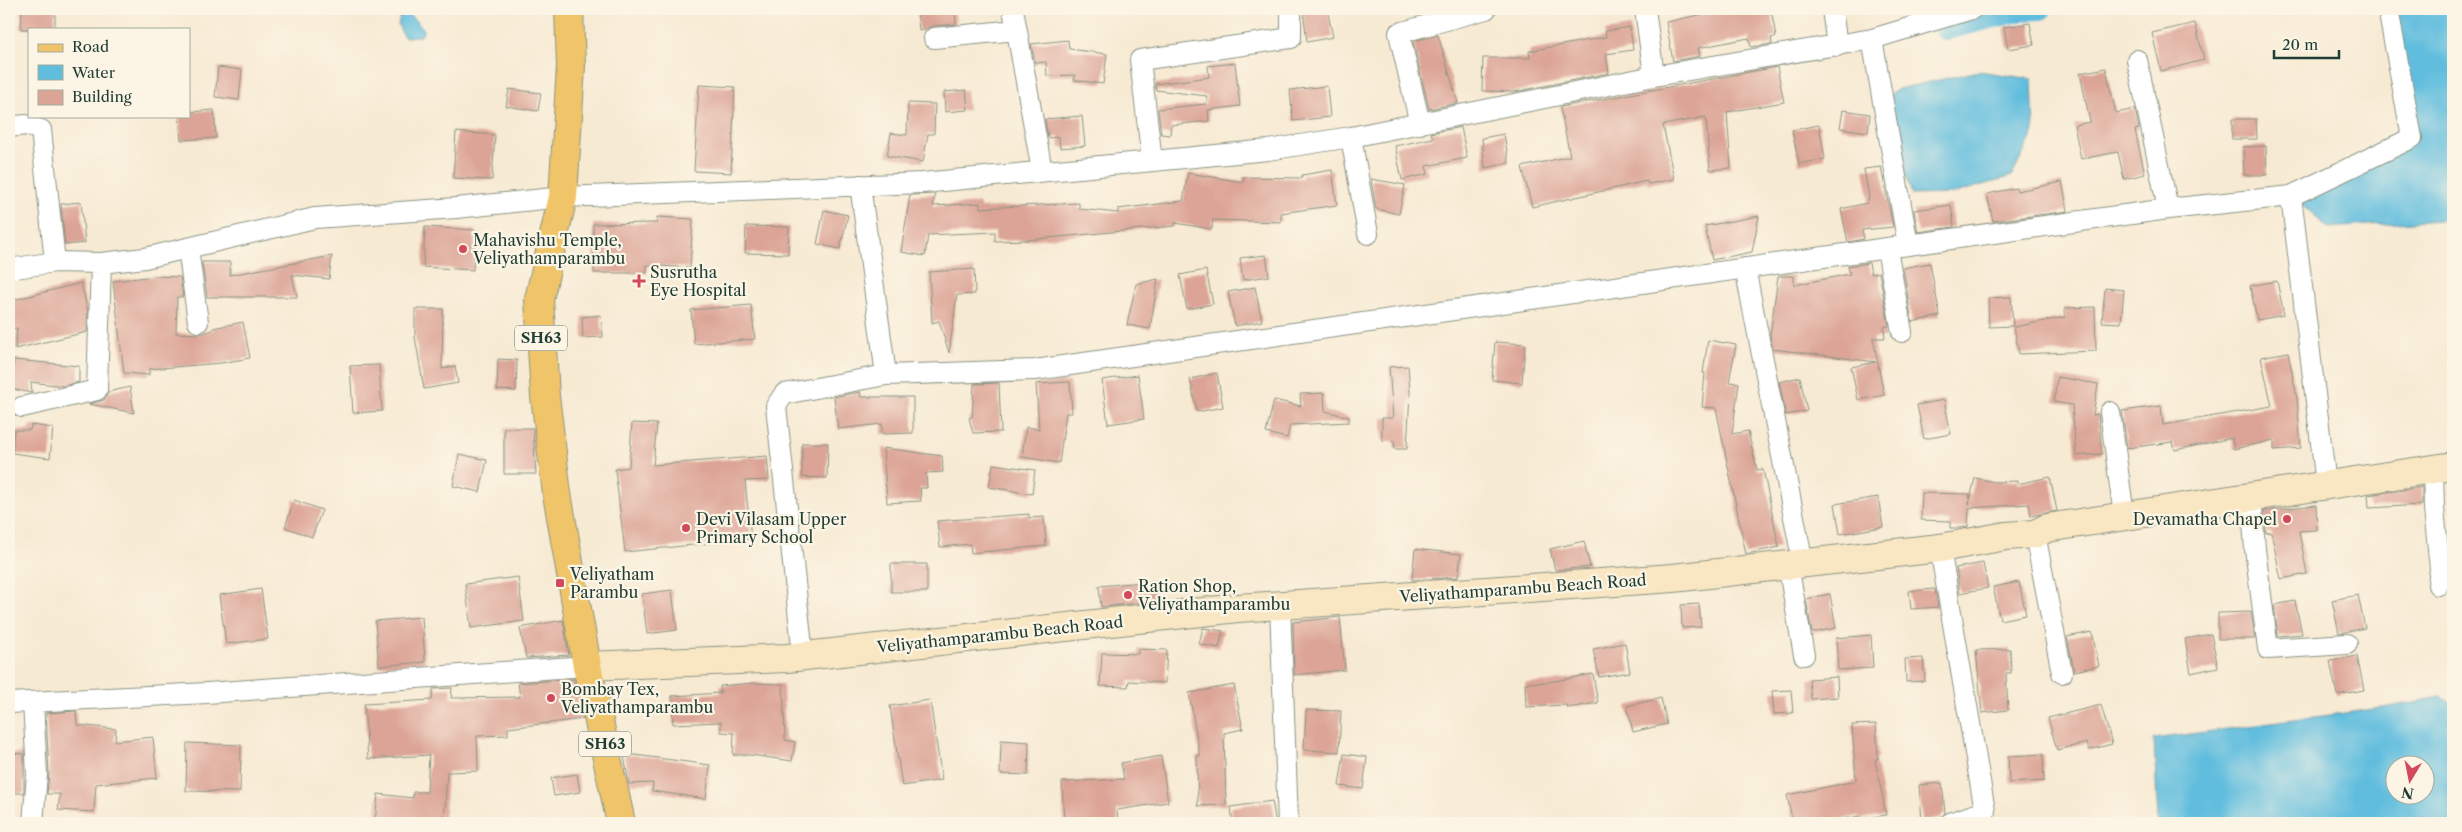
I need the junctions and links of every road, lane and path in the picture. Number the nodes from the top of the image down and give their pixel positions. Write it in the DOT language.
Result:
graph roads {
  1 [pos="569,9"];
  2 [pos="1013,9"];
  3 [pos="1291,9"];
  4 [pos="1486,9"];
  5 [pos="1645,9"];
  6 [pos="1832,9"];
  7 [pos="1972,9"];
  8 [pos="2388,9"];
  9 [pos="1446,14"];
  10 [pos="1017,30"];
  11 [pos="934,38"];
  12 [pos="1872,40"];
  13 [pos="1837,46"];
  14 [pos="2137,60"];
  15 [pos="1654,76"];
  16 [pos="1420,124"];
  17 [pos="9,126"];
  18 [pos="1351,138"];
  19 [pos="1152,161"];
  20 [pos="1042,171"];
  21 [pos="860,185"];
  22 [pos="2291,196"];
  23 [pos="562,197"];
  24 [pos="2168,209"];
  25 [pos="1368,234"];
  26 [pos="1908,245"];
  27 [pos="188,248"];
  28 [pos="1887,248"];
  29 [pos="55,262"];
  30 [pos="101,263"];
  31 [pos="1745,268"];
  32 [pos="9,269"];
  33 [pos="198,322"];
  34 [pos="1902,332"];
  35 [pos="886,375"];
  36 [pos="22,407"];
  37 [pos="2110,412"];
  38 [pos="2443,467"];
  39 [pos="2326,484"];
  40 [pos="2251,496"];
  41 [pos="2124,516"];
  42 [pos="2035,534"];
  43 [pos="1940,548"];
  44 [pos="1795,564"];
  45 [pos="2438,585"];
  46 [pos="1280,605"];
  47 [pos="2346,644"];
  48 [pos="1804,655"];
  49 [pos="803,656"];
  50 [pos="587,666"];
  51 [pos="2062,673"];
  52 [pos="33,702"];
  53 [pos="9,703"];
  54 [pos="1983,817"];
  55 [pos="33,823"];
  56 [pos="621,823"];
  57 [pos="1288,823"];
  58 [pos="1950,823"];
  1 -- 23 [label="main road, SH63"];
  2 -- 10 [label="street"];
  3 -- 19 [label="street"];
  4 -- 9 [label="street"];
  5 -- 15 [label="street"];
  6 -- 13 [label="street"];
  7 -- 12 [label="street"];
  8 -- 22 [label="street"];
  9 -- 16 [label="street"];
  10 -- 11 [label="street"];
  10 -- 20 [label="street"];
  12 -- 13 [label="street"];
  12 -- 26 [label="street"];
  13 -- 15 [label="street"];
  14 -- 24 [label="street"];
  15 -- 16 [label="street"];
  16 -- 18 [label="street"];
  17 -- 29 [label="street"];
  18 -- 19 [label="street"];
  18 -- 25 [label="street"];
  19 -- 20 [label="street"];
  20 -- 21 [label="street"];
  21 -- 23 [label="street"];
  21 -- 35 [label="street"];
  22 -- 24 [label="street"];
  22 -- 39 [label="street"];
  23 -- 27 [label="street"];
  23 -- 50 [label="main road, SH63"];
  24 -- 26 [label="street"];
  26 -- 28 [label="street"];
  27 -- 30 [label="street"];
  27 -- 33 [label="street"];
  28 -- 31 [label="street"];
  28 -- 34 [label="street"];
  29 -- 30 [label="street"];
  29 -- 32 [label="street"];
  30 -- 36 [label="street"];
  31 -- 35 [label="street"];
  31 -- 44 [label="street"];
  35 -- 49 [label="street"];
  37 -- 41 [label="street"];
  38 -- 39 [label="main road, Veliyathamparambu Beach Road"];
  38 -- 45 [label="street"];
  39 -- 40 [label="main road, Veliyathamparambu Beach Road"];
  40 -- 41 [label="main road, Veliyathamparambu Beach Road"];
  40 -- 47 [label="street"];
  41 -- 42 [label="main road, Veliyathamparambu Beach Road"];
  42 -- 43 [label="main road, Veliyathamparambu Beach Road"];
  42 -- 51 [label="street"];
  43 -- 44 [label="main road, Veliyathamparambu Beach Road"];
  43 -- 54 [label="street"];
  44 -- 46 [label="main road, Veliyathamparambu Beach Road"];
  44 -- 48 [label="street"];
  46 -- 49 [label="main road, Veliyathamparambu Beach Road"];
  46 -- 57 [label="street"];
  49 -- 50 [label="main road, Veliyathamparambu Beach Road"];
  50 -- 52 [label="street"];
  50 -- 56 [label="main road, SH63"];
  52 -- 53 [label="street"];
  52 -- 55 [label="street"];
  54 -- 58 [label="street"];
}
